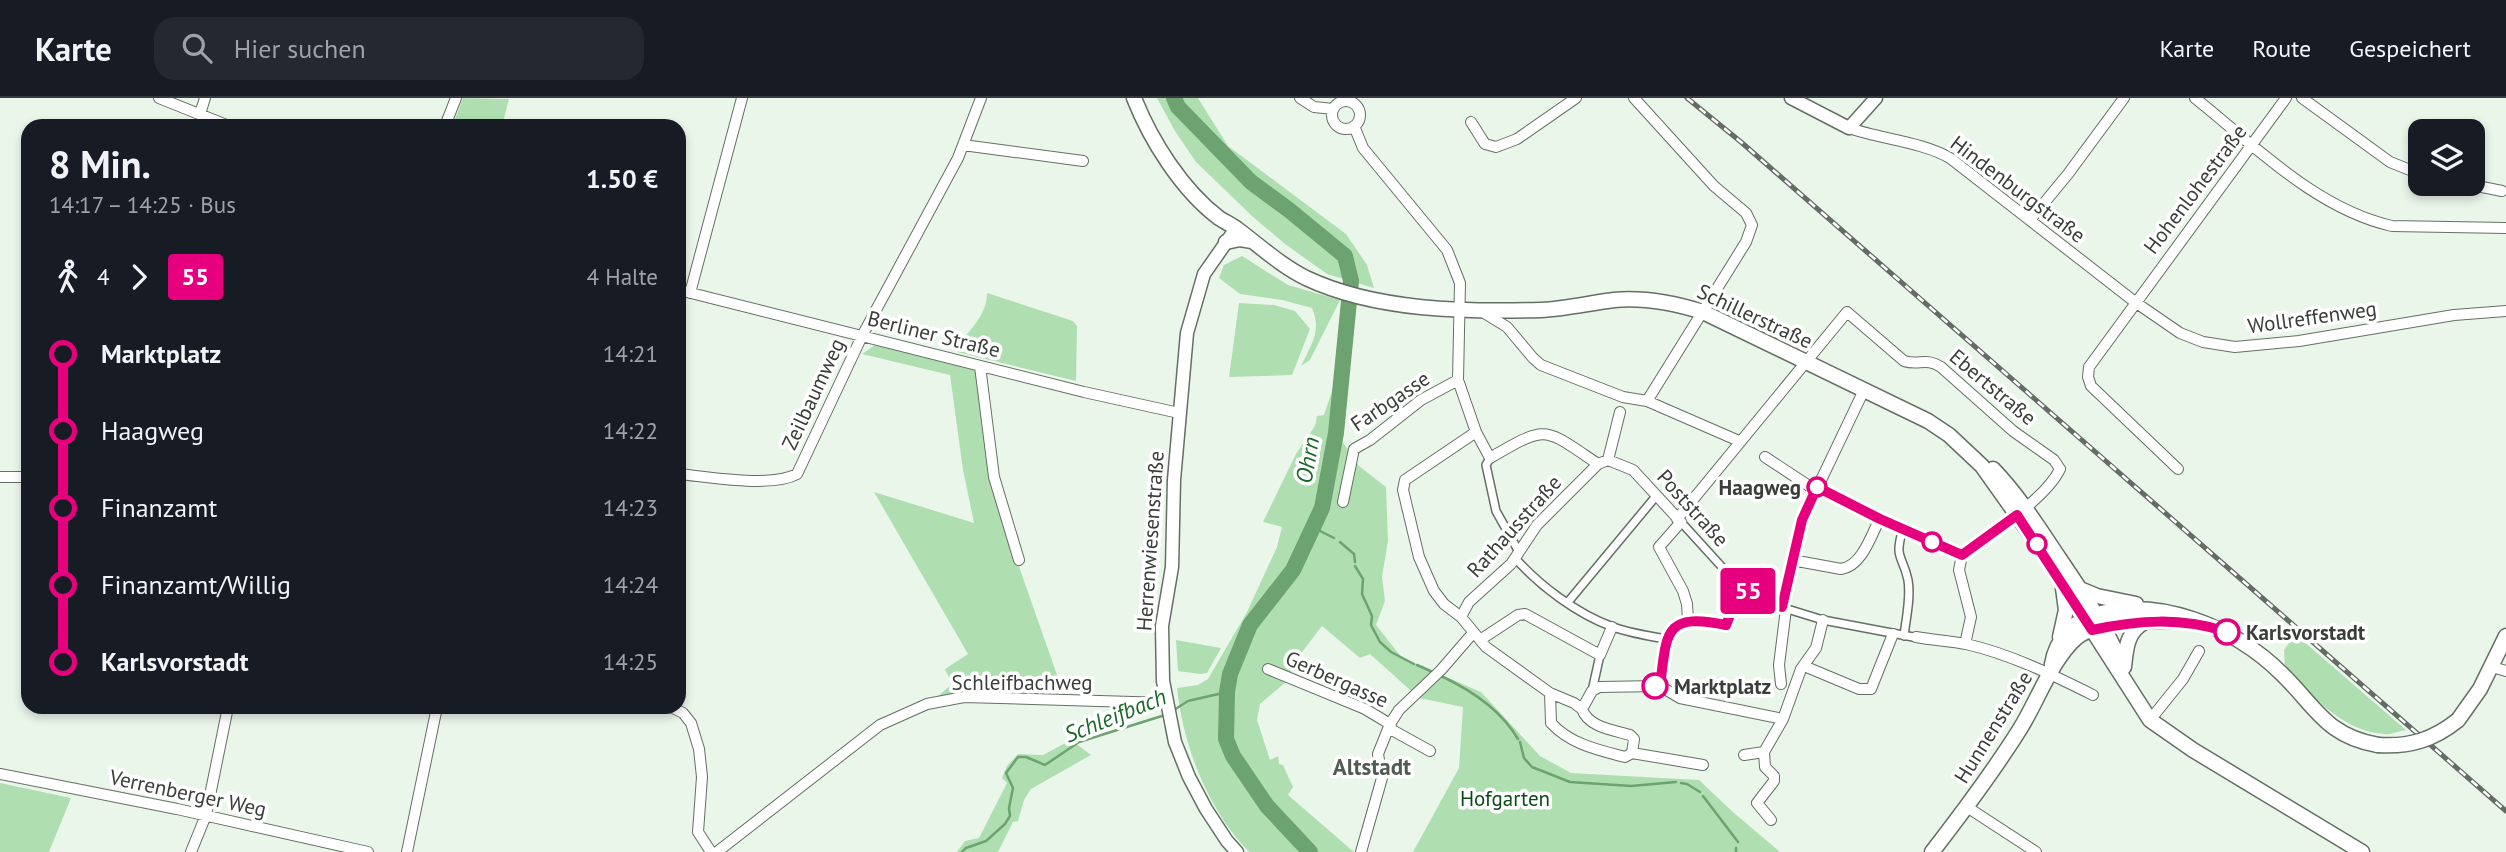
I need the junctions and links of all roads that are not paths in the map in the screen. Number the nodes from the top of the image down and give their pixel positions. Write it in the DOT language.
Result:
graph roads {
  1 [pos="159,98"];
  2 [pos="205,98"];
  3 [pos="456,98"];
  4 [pos="742,98"];
  5 [pos="981,98"];
  6 [pos="1134,98"];
  7 [pos="1143,98"];
  8 [pos="1300,98"];
  9 [pos="1576,98"];
  10 [pos="1634,98"];
  11 [pos="1791,98"];
  12 [pos="1876,98"];
  13 [pos="2124,98"];
  14 [pos="2194,98"];
  15 [pos="2286,98"];
  16 [pos="2302,98"];
  17 [pos="1333,109"];
  18 [pos="200,114"];
  19 [pos="212,119"];
  20 [pos="448,119"];
  21 [pos="1471,122"];
  22 [pos="1354,126"];
  23 [pos="1849,128"];
  24 [pos="2253,144"];
  25 [pos="963,145"];
  26 [pos="1083,161"];
  27 [pos="2408,169"];
  28 [pos="2485,188"];
  29 [pos="2502,191"];
  30 [pos="1218,217"];
  31 [pos="2030,220"];
  32 [pos="2506,228"];
  33 [pos="1237,229"];
  34 [pos="1252,241"];
  35 [pos="1226,242"];
  36 [pos="686,284"];
  37 [pos="686,291"];
  38 [pos="2135,302"];
  39 [pos="1461,311"];
  40 [pos="1481,311"];
  41 [pos="2506,311"];
  42 [pos="1703,312"];
  43 [pos="862,335"];
  44 [pos="1806,363"];
  45 [pos="979,366"];
  46 [pos="1458,380"];
  47 [pos="1864,390"];
  48 [pos="1647,401"];
  49 [pos="1620,412"];
  50 [pos="1180,413"];
  51 [pos="1475,432"];
  52 [pos="1739,440"];
  53 [pos="1765,457"];
  54 [pos="1490,458"];
  55 [pos="1603,462"];
  56 [pos="2178,469"];
  57 [pos="686,475"];
  58 [pos="0,477"];
  59 [pos="21,477"];
  60 [pos="1817,487"];
  61 [pos="1657,495"];
  62 [pos="1343,502"];
  63 [pos="2021,511"];
  64 [pos="1880,519"];
  65 [pos="1679,521"];
  66 [pos="1903,528"];
  67 [pos="1517,555"];
  68 [pos="1962,555"];
  69 [pos="1019,560"];
  70 [pos="1792,560"];
  71 [pos="2062,583"];
  72 [pos="1741,588"];
  73 [pos="2080,589"];
  74 [pos="1568,601"];
  75 [pos="1784,608"];
  76 [pos="1461,617"];
  77 [pos="2185,617"];
  78 [pos="1688,620"];
  79 [pos="1824,620"];
  80 [pos="2094,622"];
  81 [pos="2146,622"];
  82 [pos="2209,626"];
  83 [pos="1612,627"];
  84 [pos="1898,635"];
  85 [pos="1476,636"];
  86 [pos="2506,636"];
  87 [pos="1915,637"];
  88 [pos="1666,639"];
  89 [pos="1965,644"];
  90 [pos="2056,646"];
  91 [pos="2200,651"];
  92 [pos="1600,655"];
  93 [pos="1804,666"];
  94 [pos="1268,669"];
  95 [pos="2499,669"];
  96 [pos="2051,674"];
  97 [pos="2125,675"];
  98 [pos="1781,684"];
  99 [pos="1660,686"];
  100 [pos="1592,691"];
  101 [pos="1550,693"];
  102 [pos="2093,695"];
  103 [pos="1167,706"];
  104 [pos="1581,709"];
  105 [pos="227,714"];
  106 [pos="436,714"];
  107 [pos="683,714"];
  108 [pos="1783,719"];
  109 [pos="2150,720"];
  110 [pos="1390,724"];
  111 [pos="1430,751"];
  112 [pos="1632,752"];
  113 [pos="1764,752"];
  114 [pos="1744,755"];
  115 [pos="1703,765"];
  116 [pos="0,774"];
  117 [pos="1967,807"];
  118 [pos="206,815"];
  119 [pos="1771,820"];
  120 [pos="191,852"];
  121 [pos="364,852"];
  122 [pos="407,852"];
  123 [pos="714,852"];
  124 [pos="1237,852"];
  125 [pos="1361,852"];
  126 [pos="1933,852"];
  127 [pos="2036,852"];
  128 [pos="2362,852"];
  1 -- 18 [label="street"];
  2 -- 18 [label="street"];
  3 -- 20 [label="street"];
  4 -- 36 [label="street"];
  5 -- 25 [label="street"];
  6 -- 30 [label="main road"];
  7 -- 33 [label="main road"];
  8 -- 17 [label="street"];
  9 -- 21 [label="street"];
  10 -- 42 [label="street"];
  11 -- 23 [label="street, Hindenburgstraße"];
  12 -- 23 [label="street"];
  13 -- 31 [label="street"];
  14 -- 24 [label="street"];
  15 -- 24 [label="street, Hohenlohestraße"];
  16 -- 27 [label="street"];
  17 -- 22 [label="street"];
  17 -- 22 [label="street"];
  18 -- 19 [label="street"];
  22 -- 39 [label="street"];
  23 -- 31 [label="street, Hindenburgstraße"];
  24 -- 32 [label="street"];
  24 -- 38 [label="street, Hohenlohestraße"];
  25 -- 26 [label="street"];
  25 -- 43 [label="street"];
  28 -- 29 [label="street"];
  30 -- 33 [label="main road"];
  30 -- 35 [label="street"];
  31 -- 38 [label="street, Hindenburgstraße"];
  33 -- 34 [label="main road, Schillerstraße"];
  33 -- 35 [label="street, Herrenwiesenstraße"];
  34 -- 35 [label="main road"];
  34 -- 39 [label="main road, Schillerstraße"];
  35 -- 50 [label="street, Herrenwiesenstraße"];
  37 -- 43 [label="street, Berliner Straße"];
  38 -- 41 [label="street, Wollreffenweg"];
  38 -- 56 [label="street, Hohenlohestraße"];
  39 -- 40 [label="main road, Schillerstraße"];
  39 -- 46 [label="street"];
  40 -- 42 [label="main road, Schillerstraße"];
  40 -- 48 [label="street"];
  42 -- 44 [label="main road, Schillerstraße"];
  42 -- 48 [label="street"];
  43 -- 45 [label="street, Berliner Straße"];
  43 -- 57 [label="street, Zeilbaumweg"];
  44 -- 47 [label="main road, Schillerstraße"];
  44 -- 52 [label="street"];
  44 -- 63 [label="street, Ebertstraße"];
  45 -- 50 [label="street, Berliner Straße"];
  45 -- 69 [label="street"];
  46 -- 51 [label="street"];
  46 -- 62 [label="street, Farbgasse"];
  47 -- 60 [label="street"];
  47 -- 63 [label="main road, Schillerstraße"];
  48 -- 52 [label="street"];
  49 -- 55 [label="street"];
  50 -- 103 [label="street, Herrenwiesenstraße"];
  51 -- 54 [label="street"];
  51 -- 76 [label="street"];
  52 -- 65 [label="street"];
  53 -- 60 [label="street"];
  54 -- 55 [label="street, Poststraße"];
  54 -- 67 [label="street"];
  55 -- 61 [label="street, Poststraße"];
  55 -- 67 [label="street, Rathausstraße"];
  58 -- 59 [label="street"];
  60 -- 64 [label="street"];
  60 -- 70 [label="street"];
  61 -- 65 [label="street, Poststraße"];
  61 -- 74 [label="street"];
  63 -- 68 [label="street"];
  63 -- 71 [label="main road, Schillerstraße"];
  63 -- 73 [label="main road, Schillerstraße"];
  64 -- 66 [label="street"];
  64 -- 70 [label="street"];
  65 -- 72 [label="street, Poststraße"];
  65 -- 78 [label="street"];
  66 -- 68 [label="street"];
  66 -- 84 [label="street"];
  67 -- 74 [label="street"];
  67 -- 76 [label="street, Rathausstraße"];
  68 -- 89 [label="street"];
  70 -- 75 [label="street"];
  71 -- 80 [label="main road, Schillerstraße"];
  71 -- 90 [label="main road"];
  72 -- 75 [label="street, Poststraße"];
  72 -- 78 [label="street"];
  73 -- 77 [label="main road"];
  73 -- 80 [label="main road, Schillerstraße"];
  74 -- 83 [label="street"];
  75 -- 79 [label="street, Poststraße"];
  75 -- 98 [label="street"];
  76 -- 85 [label="street"];
  77 -- 80 [label="main road"];
  77 -- 82 [label="main road"];
  78 -- 88 [label="street"];
  79 -- 84 [label="street, Poststraße"];
  79 -- 93 [label="street"];
  80 -- 81 [label="main road"];
  80 -- 90 [label="main road"];
  80 -- 96 [label="main road, Hunnenstraße"];
  80 -- 97 [label="main road"];
  81 -- 82 [label="main road"];
  81 -- 97 [label="main road"];
  82 -- 95 [label="main road, bridge"];
  83 -- 88 [label="street"];
  83 -- 92 [label="street"];
  84 -- 87 [label="street, Poststraße"];
  84 -- 93 [label="street"];
  85 -- 92 [label="street"];
  85 -- 101 [label="street"];
  85 -- 110 [label="street"];
  86 -- 95 [label="main road"];
  87 -- 89 [label="street"];
  88 -- 99 [label="street"];
  89 -- 96 [label="street"];
  90 -- 96 [label="main road"];
  91 -- 109 [label="street"];
  92 -- 100 [label="street"];
  93 -- 108 [label="street"];
  94 -- 110 [label="street, Gerbergasse"];
  96 -- 102 [label="street"];
  96 -- 117 [label="main road, Hunnenstraße"];
  97 -- 109 [label="main road"];
  99 -- 100 [label="street"];
  99 -- 108 [label="street"];
  100 -- 104 [label="street"];
  101 -- 104 [label="street"];
  101 -- 112 [label="street"];
  103 -- 123 [label="street, Schleifbachweg"];
  103 -- 124 [label="street, Herrenwiesenstraße"];
  104 -- 112 [label="street"];
  105 -- 118 [label="street"];
  106 -- 122 [label="street"];
  107 -- 123 [label="street"];
  108 -- 113 [label="street"];
  109 -- 128 [label="main road"];
  110 -- 111 [label="street"];
  110 -- 125 [label="street"];
  112 -- 115 [label="street"];
  113 -- 114 [label="street"];
  113 -- 119 [label="street"];
  116 -- 118 [label="street, Verrenberger Weg"];
  117 -- 126 [label="main road, Hunnenstraße"];
  117 -- 127 [label="street"];
  118 -- 120 [label="street"];
  118 -- 121 [label="street, Verrenberger Weg"];
}
